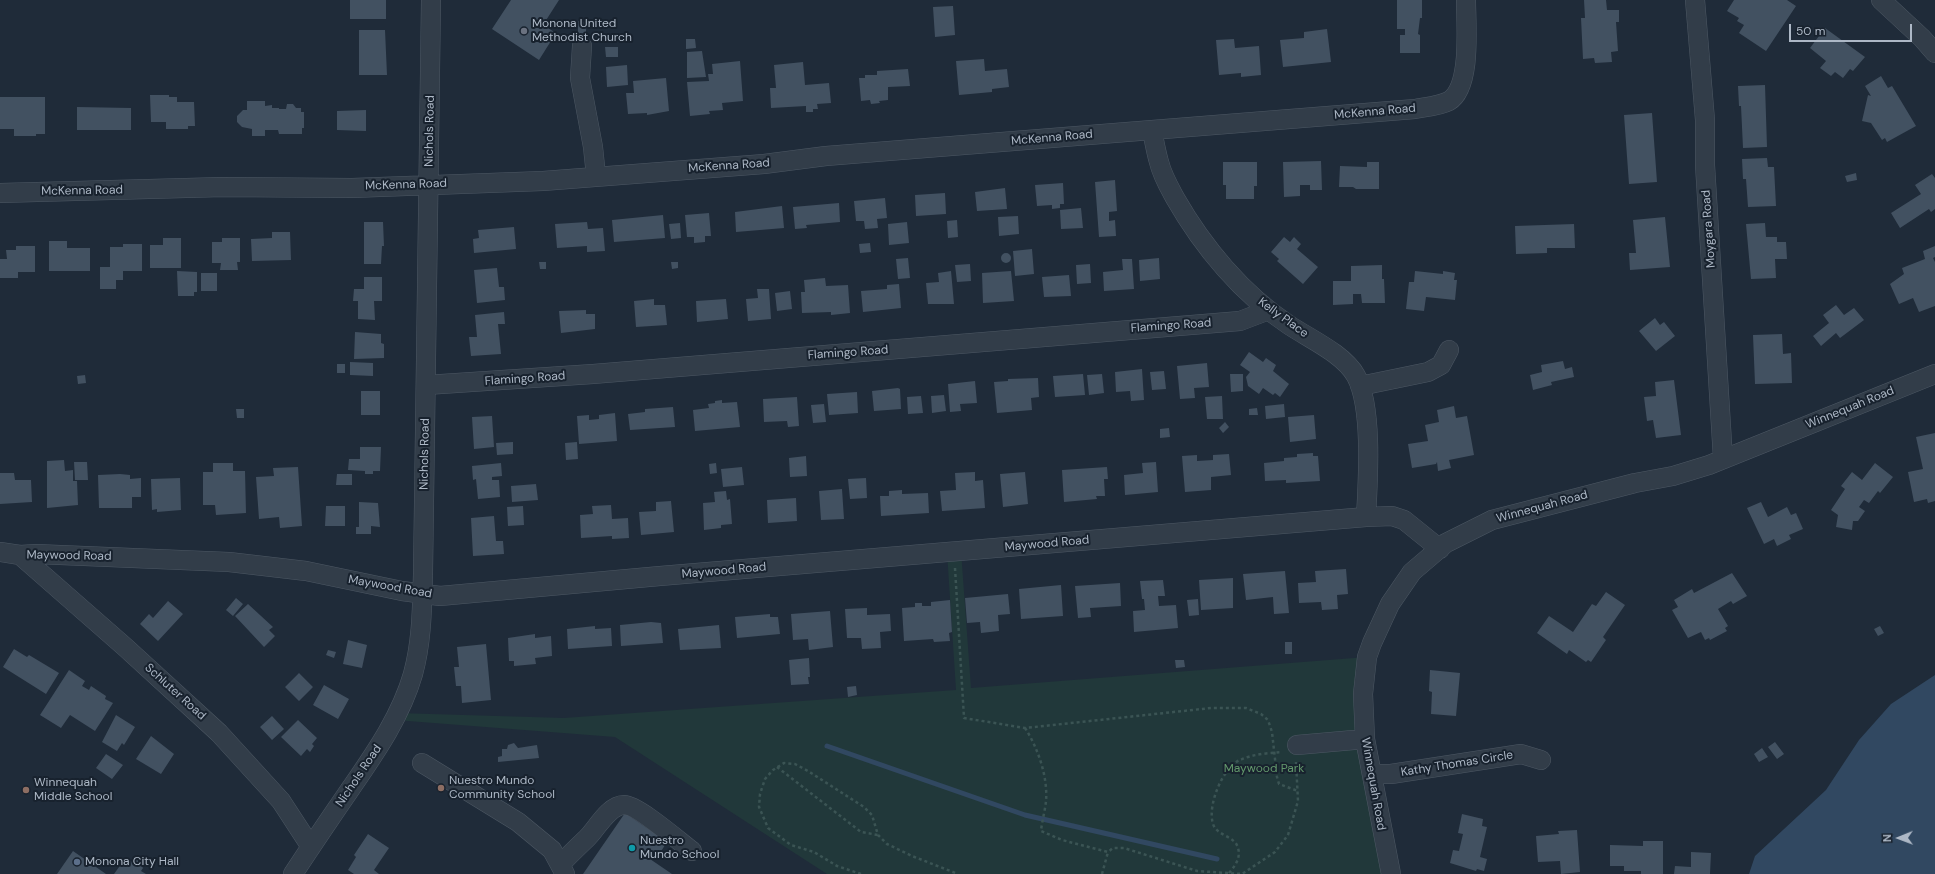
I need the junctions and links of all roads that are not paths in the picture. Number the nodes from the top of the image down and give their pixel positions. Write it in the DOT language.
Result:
graph roads {
  1 [pos="431,0"];
  2 [pos="1466,0"];
  3 [pos="1695,0"];
  4 [pos="1881,0"];
  5 [pos="1929,40"];
  6 [pos="582,46"];
  7 [pos="1935,53"];
  8 [pos="1152,130"];
  9 [pos="596,176"];
  10 [pos="429,184"];
  11 [pos="0,193"];
  12 [pos="1269,310"];
  13 [pos="1449,350"];
  14 [pos="1935,374"];
  15 [pos="426,385"];
  16 [pos="1360,386"];
  17 [pos="1723,459"];
  18 [pos="1366,517"];
  19 [pos="1440,549"];
  20 [pos="0,552"];
  21 [pos="20,555"];
  22 [pos="423,595"];
  23 [pos="1364,739"];
  24 [pos="1297,745"];
  25 [pos="1541,760"];
  26 [pos="422,763"];
  27 [pos="1372,774"];
  28 [pos="311,847"];
  29 [pos="692,850"];
  30 [pos="562,870"];
  31 [pos="297,872"];
  32 [pos="1391,874"];
  1 -- 10 [label="street, Nichols Road"];
  2 -- 8 [label="street, McKenna Road"];
  3 -- 17 [label="street, Moygara Road"];
  4 -- 5 [label="street"];
  5 -- 7 [label="street"];
  6 -- 9 [label="street"];
  8 -- 9 [label="street, McKenna Road"];
  8 -- 12 [label="street, Kelly Place"];
  9 -- 10 [label="street, McKenna Road"];
  10 -- 11 [label="street, McKenna Road"];
  10 -- 15 [label="street, Nichols Road"];
  12 -- 15 [label="street, Flamingo Road"];
  12 -- 16 [label="street, Kelly Place"];
  13 -- 16 [label="street"];
  14 -- 17 [label="street, Winnequah Road"];
  15 -- 22 [label="street, Nichols Road"];
  16 -- 18 [label="street, Kelly Place"];
  17 -- 19 [label="street, Winnequah Road"];
  18 -- 19 [label="street, Maywood Road"];
  18 -- 22 [label="street, Maywood Road"];
  19 -- 23 [label="street, Winnequah Road"];
  20 -- 21 [label="street, Maywood Road"];
  21 -- 22 [label="street, Maywood Road"];
  21 -- 28 [label="street, Schluter Road"];
  22 -- 28 [label="street, Nichols Road"];
  23 -- 24 [label="street"];
  23 -- 27 [label="street, Winnequah Road"];
  25 -- 27 [label="street, Kathy Thomas Circle"];
  26 -- 30 [label="street"];
  27 -- 32 [label="street, Winnequah Road"];
  28 -- 31 [label="street, Nichols Road"];
  29 -- 30 [label="street"];
}
